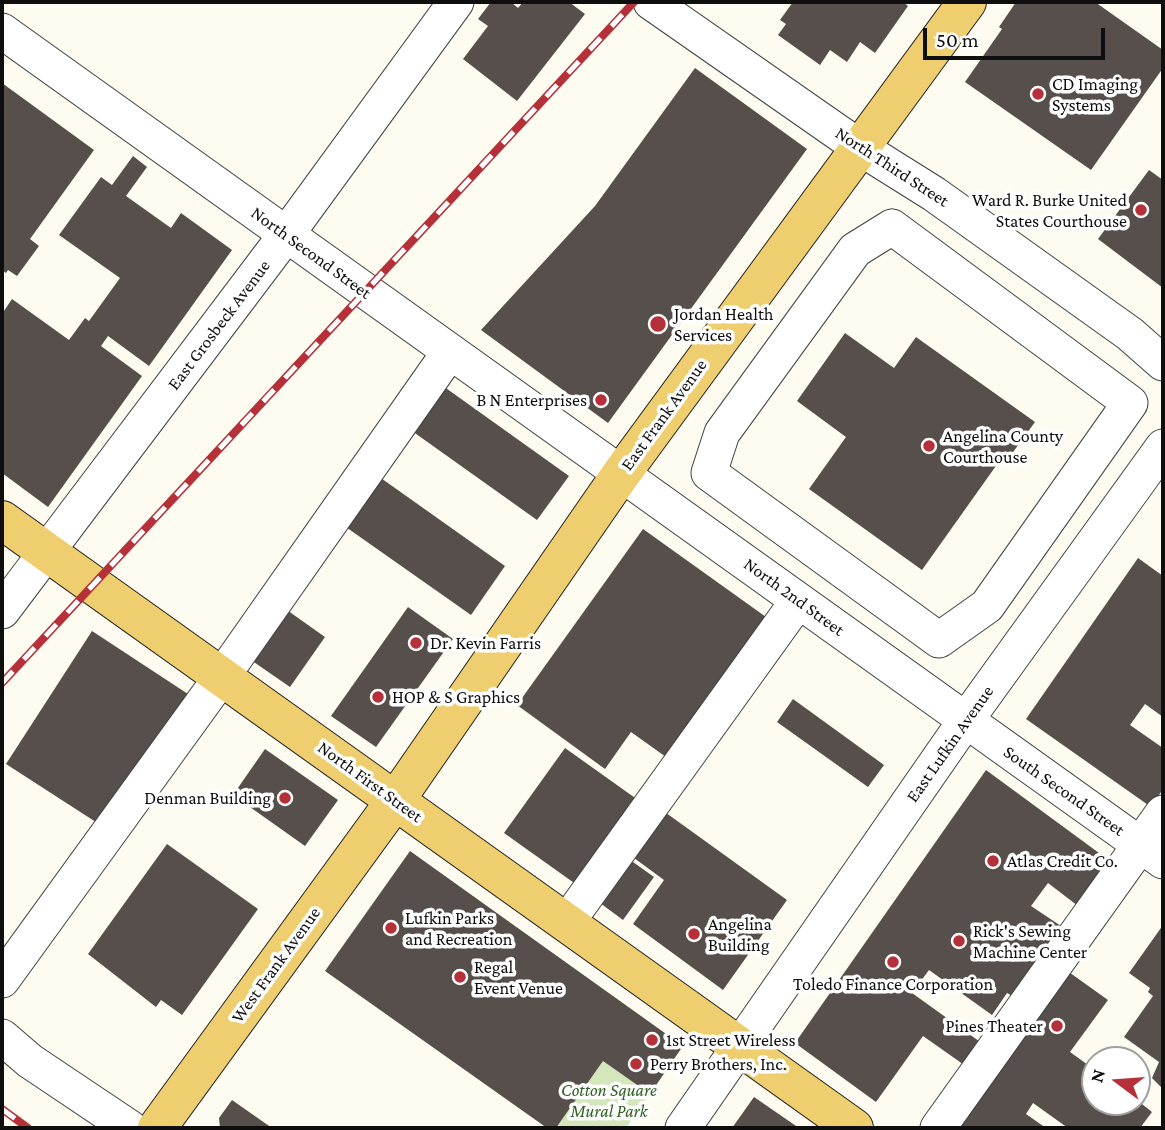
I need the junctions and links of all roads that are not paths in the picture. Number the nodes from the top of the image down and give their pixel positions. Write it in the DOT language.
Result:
graph roads {
  1 [pos="456,2"];
  2 [pos="651,2"];
  3 [pos="967,2"];
  4 [pos="2,31"];
  5 [pos="859,147"];
  6 [pos="934,194"];
  7 [pos="892,227"];
  8 [pos="286,235"];
  9 [pos="1130,334"];
  10 [pos="449,353"];
  11 [pos="1163,363"];
  12 [pos="1130,402"];
  13 [pos="1163,447"];
  14 [pos="709,473"];
  15 [pos="621,474"];
  16 [pos="2,520"];
  17 [pos="690,523"];
  18 [pos="48,552"];
  19 [pos="798,601"];
  20 [pos="2,611"];
  21 [pos="939,640"];
  22 [pos="896,671"];
  23 [pos="223,676"];
  24 [pos="966,720"];
  25 [pos="395,801"];
  26 [pos="1163,813"];
  27 [pos="1152,853"];
  28 [pos="566,922"];
  29 [pos="2,980"];
  30 [pos="2,1038"];
  31 [pos="739,1044"];
  32 [pos="130,1128"];
  33 [pos="158,1128"];
  34 [pos="683,1128"];
  35 [pos="854,1128"];
  36 [pos="938,1128"];
  1 -- 8 [label="street, East Grosbeck Avenue"];
  2 -- 5 [label="street, North Third Street"];
  3 -- 5 [label="main road, East Frank Avenue"];
  4 -- 8 [label="street, North Second Street"];
  5 -- 6 [label="street, North Third Street"];
  5 -- 15 [label="main road, East Frank Avenue"];
  6 -- 7 [label="street"];
  6 -- 9 [label="street, North Third Street"];
  7 -- 12 [label="street"];
  7 -- 14 [label="street"];
  8 -- 10 [label="street, North Second Street"];
  8 -- 18 [label="street, East Grosbeck Avenue"];
  9 -- 11 [label="street, North Third Street"];
  9 -- 12 [label="street"];
  10 -- 15 [label="street, North Second Street"];
  10 -- 23 [label="street"];
  12 -- 21 [label="street"];
  13 -- 24 [label="street, East Lufkin Avenue"];
  14 -- 17 [label="street"];
  14 -- 21 [label="street"];
  15 -- 17 [label="street, North 2nd Street"];
  15 -- 25 [label="main road, East Frank Avenue"];
  16 -- 18 [label="main road, North First Street"];
  17 -- 19 [label="street, North 2nd Street"];
  18 -- 20 [label="street, East Grosbeck Avenue"];
  18 -- 23 [label="main road, North First Street"];
  19 -- 22 [label="street, North 2nd Street"];
  19 -- 28 [label="street"];
  21 -- 22 [label="street"];
  22 -- 24 [label="street, North 2nd Street"];
  23 -- 25 [label="main road, North First Street"];
  23 -- 29 [label="street"];
  24 -- 27 [label="street, South Second Street"];
  24 -- 31 [label="street, East Lufkin Avenue"];
  25 -- 28 [label="main road, North First Street"];
  25 -- 33 [label="main road, West Frank Avenue"];
  26 -- 27 [label="street"];
  27 -- 36 [label="street"];
  28 -- 31 [label="main road, North First Street"];
  30 -- 32 [label="street"];
  31 -- 34 [label="street, East Lufkin Avenue"];
  31 -- 35 [label="main road, North First Street"];
}
